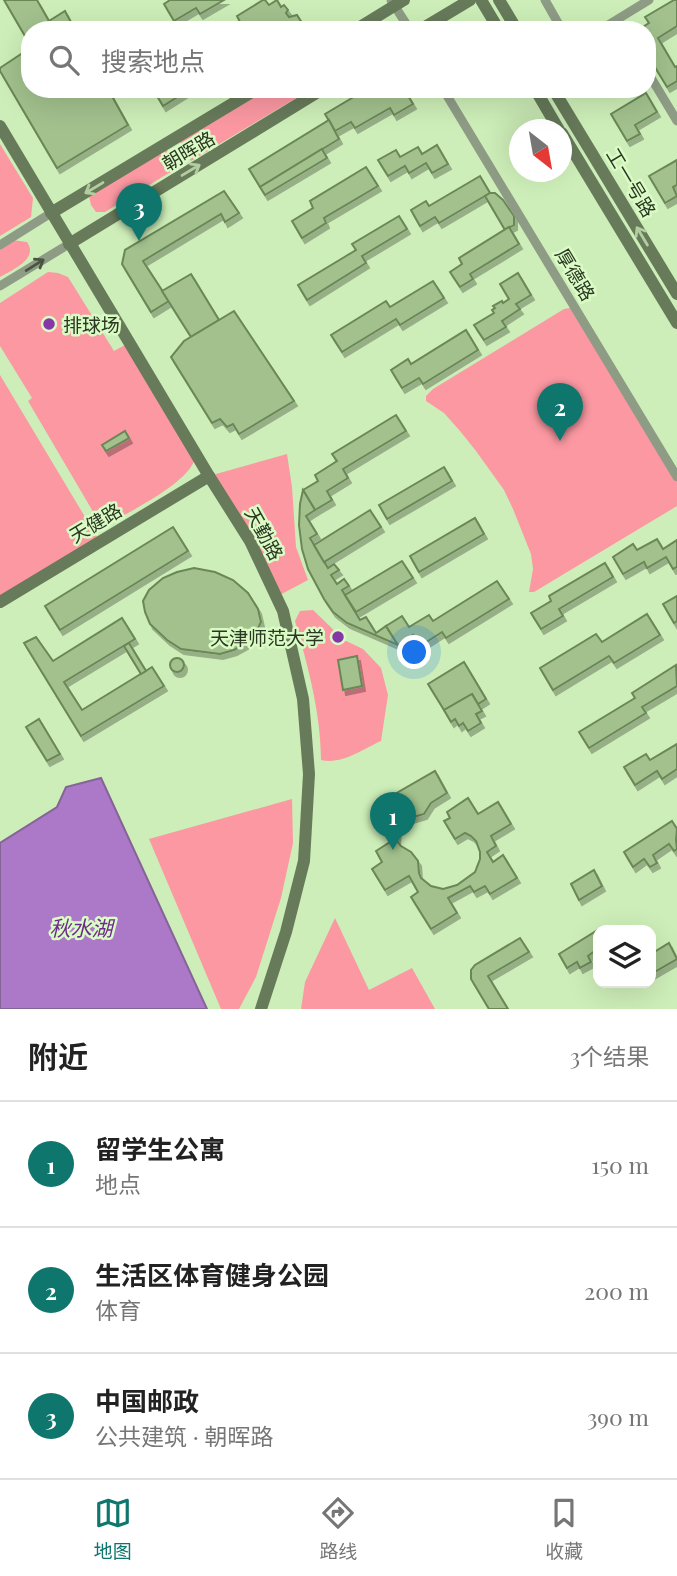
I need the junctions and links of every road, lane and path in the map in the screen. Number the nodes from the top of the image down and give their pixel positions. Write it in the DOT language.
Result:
graph roads {
  1 [pos="470,0"];
  2 [pos="481,0"];
  3 [pos="499,0"];
  4 [pos="545,0"];
  5 [pos="649,0"];
  6 [pos="397,2"];
  7 [pos="617,19"];
  8 [pos="368,21"];
  9 [pos="406,21"];
  10 [pos="435,21"];
  11 [pos="494,21"];
  12 [pos="512,21"];
  13 [pos="557,21"];
  14 [pos="614,21"];
  15 [pos="656,86"];
  16 [pos="242,98"];
  17 [pos="308,98"];
  18 [pos="448,98"];
  19 [pos="541,98"];
  20 [pos="558,98"];
  21 [pos="554,119"];
  22 [pos="677,121"];
  23 [pos="0,126"];
  24 [pos="572,149"];
  25 [pos="51,213"];
  26 [pos="69,244"];
  27 [pos="0,245"];
  28 [pos="0,286"];
  29 [pos="677,295"];
  30 [pos="677,323"];
  31 [pos="209,476"];
  32 [pos="677,477"];
  33 [pos="0,602"];
  34 [pos="261,1009"];
  1 -- 10 [label="street"];
  2 -- 11 [label="street"];
  3 -- 12 [label="street"];
  4 -- 13 [label="street"];
  5 -- 7 [label="street"];
  6 -- 8 [label="street"];
  6 -- 9 [label="street"];
  7 -- 14 [label="street"];
  15 -- 22 [label="street"];
  16 -- 25 [label="street, one-way"];
  26 -- 17 [label="street, 朝晖路, one-way"];
  18 -- 32 [label="street, 厚德路"];
  19 -- 21 [label="street, 工一号路"];
  29 -- 20 [label="street, 工一号路, one-way"];
  23 -- 25 [label="street, 天勤路"];
  24 -- 30 [label="street, 工一号路"];
  25 -- 26 [label="street, 天勤路"];
  25 -- 27 [label="street"];
  28 -- 26 [label="street, 朝晖路, one-way"];
  26 -- 31 [label="street, 天勤路"];
  31 -- 33 [label="street, 天健路"];
  31 -- 34 [label="street, 天勤路"];
}
